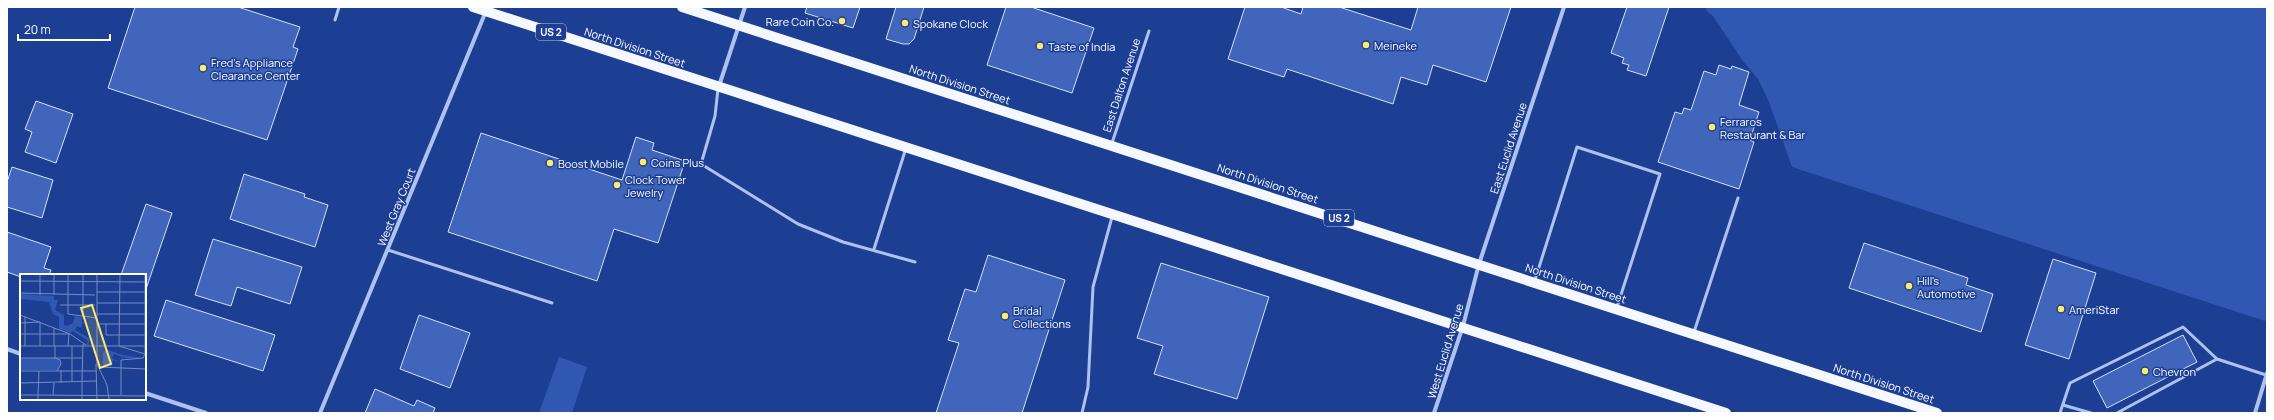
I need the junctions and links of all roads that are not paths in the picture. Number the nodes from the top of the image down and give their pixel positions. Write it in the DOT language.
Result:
graph roads {
  1 [pos="339,7"];
  2 [pos="473,7"];
  3 [pos="682,7"];
  4 [pos="745,7"];
  5 [pos="1564,7"];
  6 [pos="487,9"];
  7 [pos="335,20"];
  8 [pos="740,25"];
  9 [pos="1148,31"];
  10 [pos="718,86"];
  11 [pos="1111,145"];
  12 [pos="907,147"];
  13 [pos="1738,198"];
  14 [pos="1113,213"];
  15 [pos="874,249"];
  16 [pos="388,250"];
  17 [pos="914,262"];
  18 [pos="1479,264"];
  19 [pos="1534,282"];
  20 [pos="1471,294"];
  21 [pos="552,303"];
  22 [pos="1617,308"];
  23 [pos="1463,326"];
  24 [pos="1694,334"];
  25 [pos="7,350"];
  26 [pos="20,354"];
  27 [pos="2217,359"];
  28 [pos="2267,374"];
  29 [pos="146,394"];
  30 [pos="2062,404"];
  31 [pos="206,413"];
  32 [pos="320,413"];
  33 [pos="1082,413"];
  34 [pos="1434,413"];
  35 [pos="1726,413"];
  36 [pos="1937,413"];
  37 [pos="2060,413"];
  38 [pos="2091,413"];
  39 [pos="2117,413"];
  40 [pos="2255,413"];
  1 -- 7 [label="lane"];
  2 -- 6 [label="main road, North Division Street / US 2"];
  3 -- 8 [label="main road, North Division Street / US 2"];
  4 -- 8 [label="street"];
  5 -- 18 [label="street, East Euclid Avenue"];
  6 -- 10 [label="main road, North Division Street / US 2"];
  6 -- 16 [label="street, West Gray Court"];
  8 -- 10 [label="street"];
  8 -- 11 [label="main road, North Division Street / US 2"];
  9 -- 11 [label="lane, East Dalton Avenue"];
  10 -- 12 [label="main road, North Division Street / US 2"];
  10 -- 15 [label="lane"];
  11 -- 18 [label="main road, North Division Street / US 2"];
  12 -- 14 [label="main road, North Division Street / US 2"];
  12 -- 15 [label="lane"];
  13 -- 24 [label="lane"];
  14 -- 23 [label="main road, North Division Street / US 2"];
  14 -- 33 [label="lane"];
  15 -- 17 [label="lane"];
  16 -- 21 [label="lane"];
  16 -- 32 [label="street, West Gray Court"];
  18 -- 19 [label="main road, North Division Street / US 2"];
  18 -- 20 [label="street, East Euclid Avenue"];
  19 -- 22 [label="main road, North Division Street / US 2"];
  19 -- 22 [label="lane"];
  20 -- 23 [label="street, West Euclid Avenue"];
  22 -- 24 [label="main road, North Division Street / US 2"];
  23 -- 34 [label="street, West Euclid Avenue"];
  23 -- 35 [label="main road, North Division Street / US 2"];
  24 -- 36 [label="main road, North Division Street / US 2"];
  25 -- 26 [label="street"];
  27 -- 28 [label="lane"];
  27 -- 30 [label="lane"];
  27 -- 39 [label="lane"];
  28 -- 40 [label="street"];
  29 -- 31 [label="street"];
  30 -- 37 [label="lane"];
  30 -- 38 [label="lane"];
}
